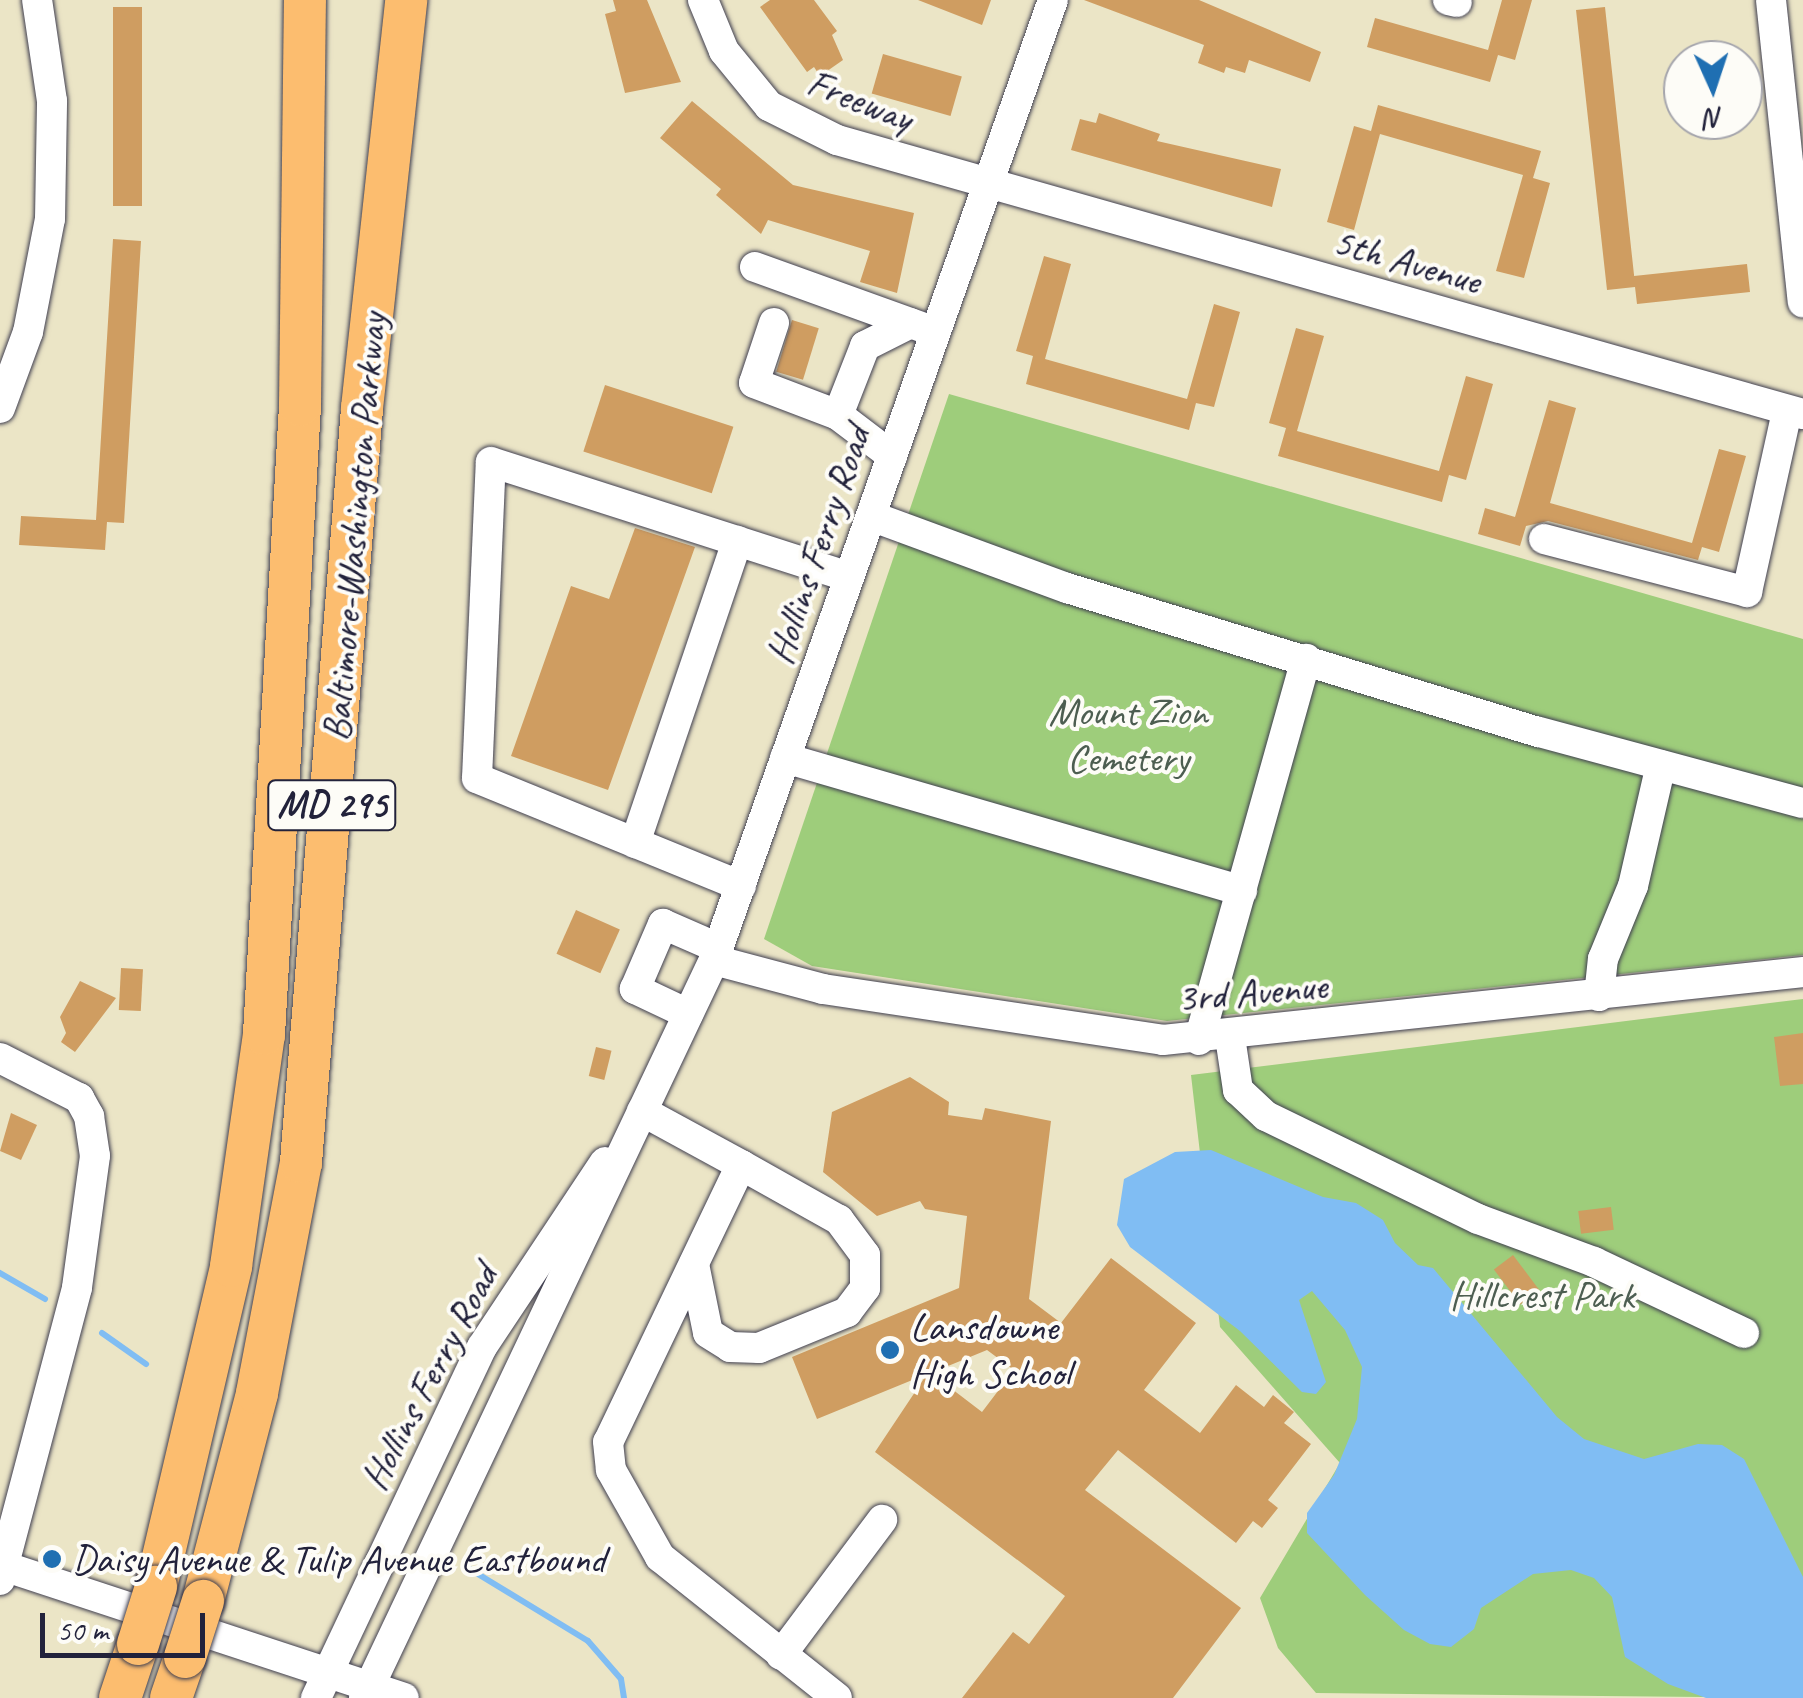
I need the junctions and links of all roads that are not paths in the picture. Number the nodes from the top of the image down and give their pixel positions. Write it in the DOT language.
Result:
graph roads {
  1 [pos="37,0"];
  2 [pos="305,0"];
  3 [pos="406,0"];
  4 [pos="703,0"];
  5 [pos="1053,0"];
  6 [pos="1771,0"];
  7 [pos="988,185"];
  8 [pos="755,267"];
  9 [pos="1803,302"];
  10 [pos="774,323"];
  11 [pos="923,328"];
  12 [pos="0,408"];
  13 [pos="1795,412"];
  14 [pos="838,415"];
  15 [pos="892,456"];
  16 [pos="870,516"];
  17 [pos="1544,539"];
  18 [pos="737,541"];
  19 [pos="849,577"];
  20 [pos="1306,658"];
  21 [pos="785,758"];
  22 [pos="1661,765"];
  23 [pos="1803,802"];
  24 [pos="635,843"];
  25 [pos="741,886"];
  26 [pos="1242,891"];
  27 [pos="716,954"];
  28 [pos="1803,972"];
  29 [pos="1599,996"];
  30 [pos="688,1014"];
  31 [pos="1214,1038"];
  32 [pos="0,1058"];
  33 [pos="642,1110"];
  34 [pos="741,1165"];
  35 [pos="694,1264"];
  36 [pos="1744,1333"];
  37 [pos="882,1520"];
  38 [pos="2,1570"];
  39 [pos="781,1654"];
  40 [pos="329,1670"];
  41 [pos="367,1691"];
  42 [pos="120,1698"];
  43 [pos="171,1698"];
  44 [pos="316,1698"];
  45 [pos="404,1698"];
  46 [pos="837,1698"];
  1 -- 12 [label="street"];
  2 -- 42 [label="highway, Baltimore-Washington Parkway / MD 295, bridge"];
  3 -- 43 [label="highway, Baltimore-Washington Parkway / MD 295, bridge"];
  4 -- 7 [label="street, Freeway"];
  5 -- 7 [label="street, Hollins Ferry Road"];
  6 -- 9 [label="street"];
  7 -- 11 [label="street, Hollins Ferry Road"];
  7 -- 13 [label="street, 5th Avenue"];
  8 -- 11 [label="street"];
  10 -- 14 [label="street"];
  11 -- 14 [label="street"];
  11 -- 15 [label="street, Hollins Ferry Road"];
  13 -- 17 [label="street"];
  14 -- 15 [label="street"];
  15 -- 16 [label="street, Hollins Ferry Road"];
  16 -- 19 [label="street, Hollins Ferry Road"];
  16 -- 20 [label="street"];
  18 -- 19 [label="street"];
  18 -- 24 [label="street"];
  18 -- 24 [label="street"];
  19 -- 21 [label="street, Hollins Ferry Road"];
  20 -- 22 [label="street"];
  20 -- 26 [label="street"];
  21 -- 25 [label="street, Hollins Ferry Road"];
  21 -- 26 [label="street"];
  22 -- 23 [label="street"];
  22 -- 29 [label="street"];
  24 -- 25 [label="street"];
  25 -- 27 [label="street, Hollins Ferry Road"];
  26 -- 31 [label="street"];
  27 -- 30 [label="street, Hollins Ferry Road"];
  27 -- 30 [label="street, 3rd Avenue"];
  27 -- 31 [label="street, 3rd Avenue"];
  28 -- 29 [label="street, 3rd Avenue"];
  29 -- 31 [label="street, 3rd Avenue"];
  30 -- 33 [label="street, Hollins Ferry Road"];
  31 -- 36 [label="street"];
  32 -- 38 [label="street"];
  33 -- 34 [label="street"];
  33 -- 40 [label="street, Hollins Ferry Road"];
  33 -- 41 [label="street, Hollins Ferry Road"];
  34 -- 35 [label="street"];
  34 -- 35 [label="street"];
  35 -- 39 [label="street"];
  37 -- 39 [label="street"];
  38 -- 40 [label="street"];
  39 -- 46 [label="street"];
  40 -- 41 [label="street"];
  40 -- 44 [label="street, Hollins Ferry Road"];
  41 -- 45 [label="street"];
}
